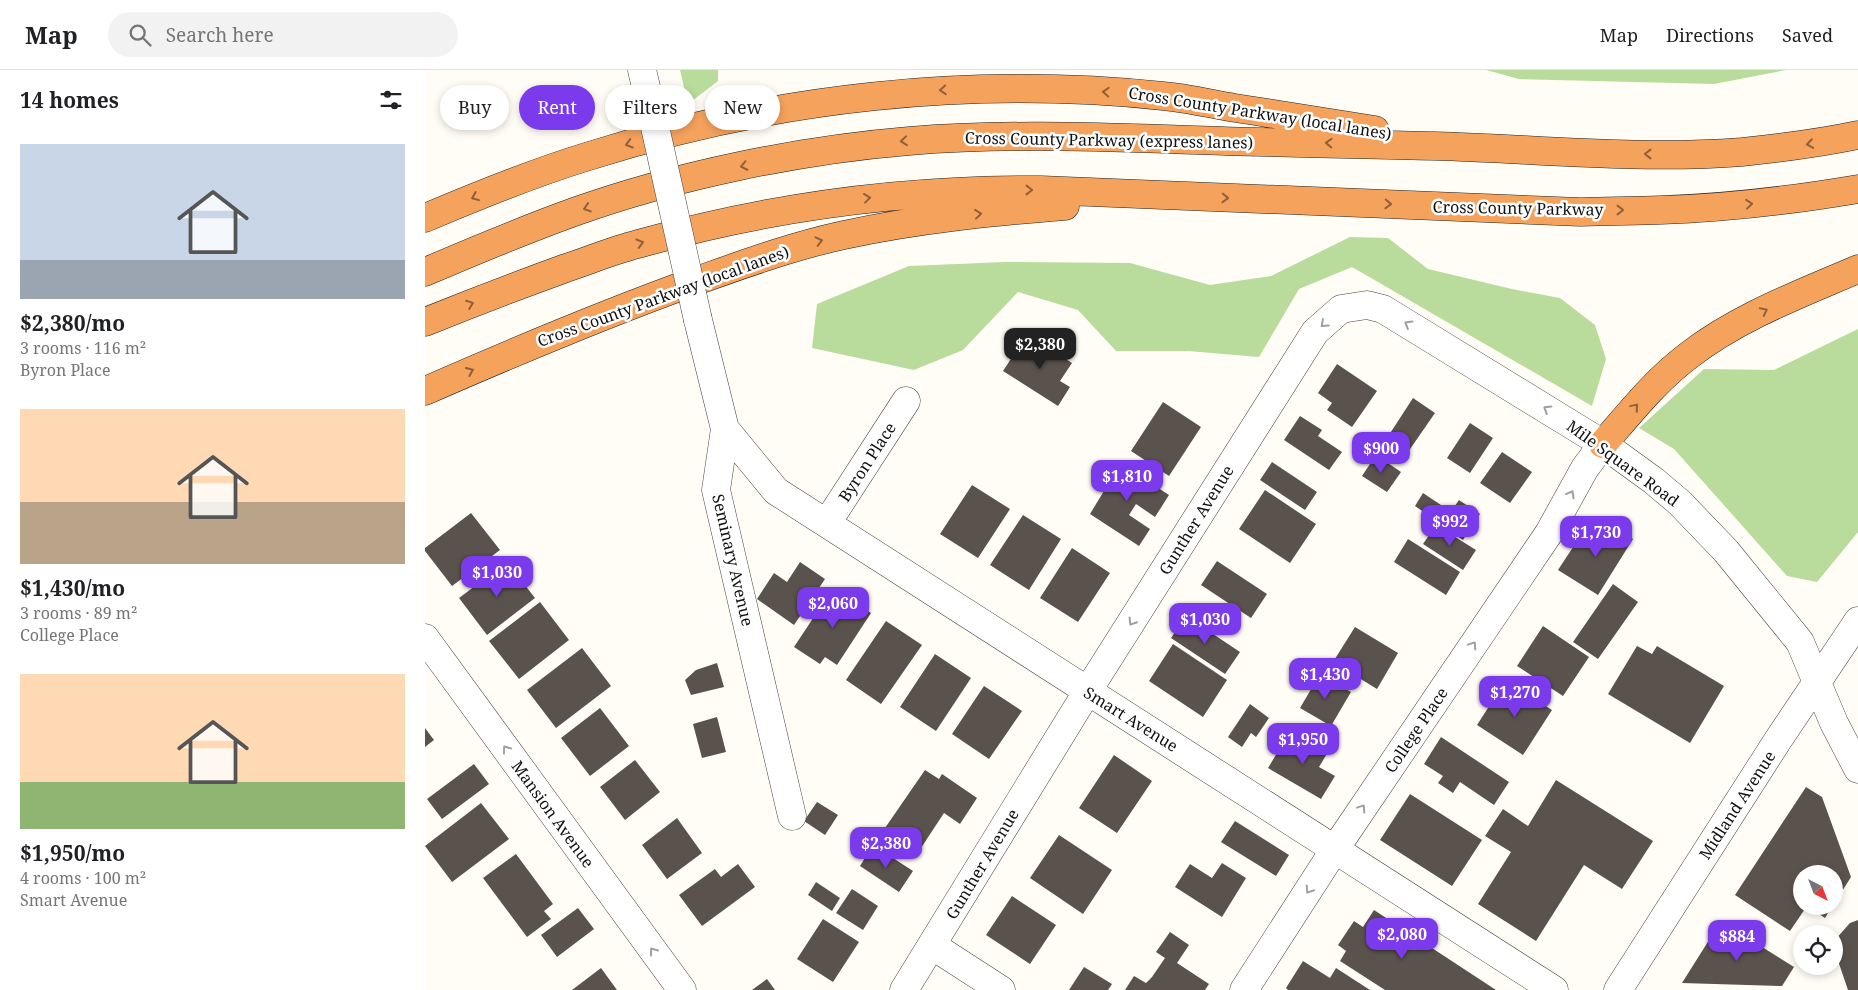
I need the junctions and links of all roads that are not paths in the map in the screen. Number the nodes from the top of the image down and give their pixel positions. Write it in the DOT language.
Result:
graph roads {
  1 [pos="642,70"];
  2 [pos="1858,135"];
  3 [pos="1483,148"];
  4 [pos="1858,189"];
  5 [pos="1177,196"];
  6 [pos="425,218"];
  7 [pos="1858,269"];
  8 [pos="425,272"];
  9 [pos="1367,305"];
  10 [pos="425,322"];
  11 [pos="425,391"];
  12 [pos="906,401"];
  13 [pos="725,429"];
  14 [pos="1603,444"];
  15 [pos="827,523"];
  16 [pos="1858,621"];
  17 [pos="425,638"];
  18 [pos="1817,682"];
  19 [pos="1087,692"];
  20 [pos="1858,769"];
  21 [pos="792,816"];
  22 [pos="1335,849"];
  23 [pos="933,946"];
  24 [pos="681,990"];
  25 [pos="904,990"];
  26 [pos="1001,990"];
  27 [pos="1244,990"];
  28 [pos="1554,990"];
  29 [pos="1618,990"];
  1 -- 13 [label="street, Seminary Avenue, bridge"];
  2 -- 3 [label="highway, one-way"];
  3 -- 6 [label="highway, Cross County Parkway (local lanes), one-way"];
  3 -- 8 [label="highway, Cross County Parkway (express lanes), one-way"];
  5 -- 4 [label="highway, Cross County Parkway, one-way"];
  10 -- 5 [label="highway, one-way"];
  11 -- 5 [label="highway, Cross County Parkway (local lanes), one-way"];
  14 -- 7 [label="highway, one-way"];
  14 -- 9 [label="street, Mile Square Road, one-way"];
  9 -- 19 [label="street, Gunther Avenue, one-way"];
  12 -- 15 [label="street, Byron Place"];
  13 -- 15 [label="street, Smart Avenue"];
  13 -- 21 [label="street, Seminary Avenue"];
  14 -- 18 [label="street, Mile Square Road"];
  22 -- 14 [label="street, College Place, one-way"];
  15 -- 19 [label="street, Smart Avenue"];
  16 -- 18 [label="street, Midland Avenue"];
  24 -- 17 [label="street, Mansion Avenue, one-way"];
  18 -- 20 [label="street, Mile Square Road"];
  18 -- 29 [label="street, Midland Avenue"];
  19 -- 22 [label="street, Smart Avenue"];
  19 -- 23 [label="street, Gunther Avenue"];
  22 -- 27 [label="street, College Place, one-way"];
  22 -- 28 [label="street, Smart Avenue"];
  23 -- 25 [label="street, Gunther Avenue"];
  23 -- 26 [label="street"];
}
